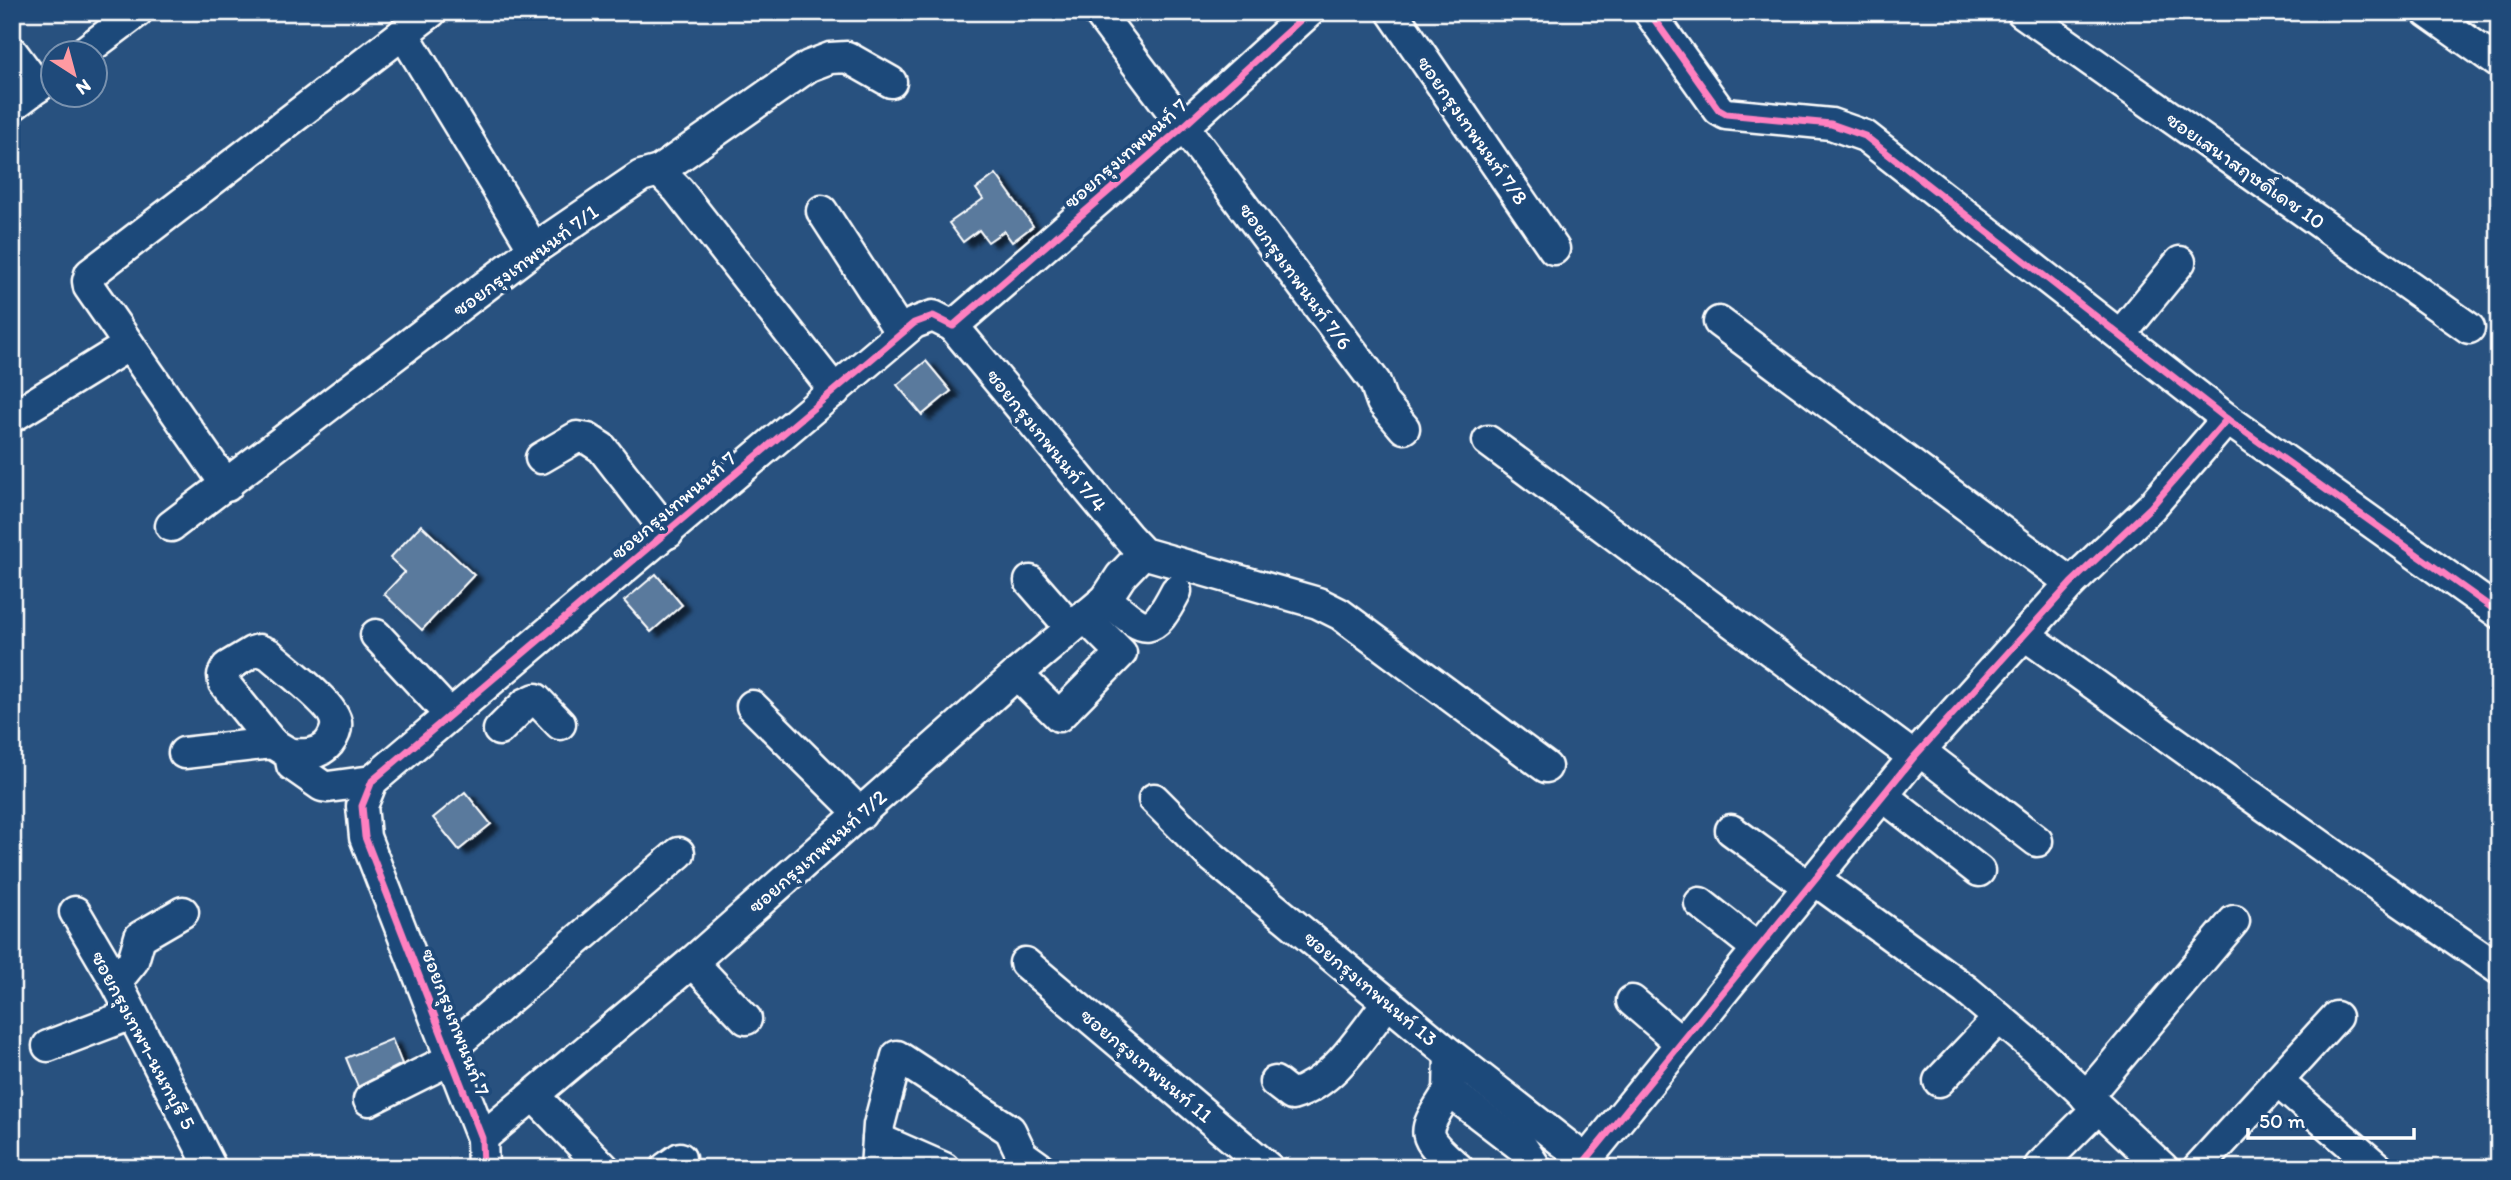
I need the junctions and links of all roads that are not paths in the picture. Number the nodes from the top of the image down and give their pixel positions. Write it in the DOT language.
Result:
graph roads {
  1 [pos="431,12"];
  2 [pos="1098,12"];
  3 [pos="1309,12"];
  4 [pos="1392,12"];
  5 [pos="1649,12"];
  6 [pos="2022,12"];
  7 [pos="2427,12"];
  8 [pos="127,15"];
  9 [pos="403,33"];
  10 [pos="100,38"];
  11 [pos="12,52"];
  12 [pos="2499,63"];
  13 [pos="38,76"];
  14 [pos="891,82"];
  15 [pos="38,87"];
  16 [pos="12,106"];
  17 [pos="1185,125"];
  18 [pos="659,171"];
  19 [pos="822,211"];
  20 [pos="534,249"];
  21 [pos="1554,249"];
  22 [pos="2180,262"];
  23 [pos="1719,323"];
  24 [pos="953,326"];
  25 [pos="2469,328"];
  26 [pos="901,333"];
  27 [pos="2121,334"];
  28 [pos="129,345"];
  29 [pos="835,391"];
  30 [pos="12,416"];
  31 [pos="2227,419"];
  32 [pos="1404,428"];
  33 [pos="1488,441"];
  34 [pos="541,458"];
  35 [pos="227,486"];
  36 [pos="171,526"];
  37 [pos="668,533"];
  38 [pos="1143,553"];
  39 [pos="1030,581"];
  40 [pos="2071,583"];
  41 [pos="1176,591"];
  42 [pos="2499,613"];
  43 [pos="1087,615"];
  44 [pos="376,635"];
  45 [pos="2025,635"];
  46 [pos="507,668"];
  47 [pos="1017,674"];
  48 [pos="536,699"];
  49 [pos="752,706"];
  50 [pos="450,715"];
  51 [pos="560,724"];
  52 [pos="499,730"];
  53 [pos="184,753"];
  54 [pos="1917,754"];
  55 [pos="1546,767"];
  56 [pos="372,781"];
  57 [pos="1883,796"];
  58 [pos="1154,799"];
  59 [pos="861,814"];
  60 [pos="1731,830"];
  61 [pos="2037,841"];
  62 [pos="679,853"];
  63 [pos="1979,871"];
  64 [pos="1812,883"];
  65 [pos="1700,902"];
  66 [pos="75,912"];
  67 [pos="183,912"];
  68 [pos="2234,920"];
  69 [pos="1758,949"];
  70 [pos="692,962"];
  71 [pos="1025,963"];
  72 [pos="2499,969"];
  73 [pos="116,982"];
  74 [pos="1632,1001"];
  75 [pos="1388,1002"];
  76 [pos="132,1014"];
  77 [pos="1999,1017"];
  78 [pos="2336,1017"];
  79 [pos="747,1019"];
  80 [pos="1681,1043"];
  81 [pos="48,1046"];
  82 [pos="1450,1054"];
  83 [pos="449,1055"];
  84 [pos="1940,1081"];
  85 [pos="2277,1081"];
  86 [pos="1275,1082"];
  87 [pos="1449,1091"];
  88 [pos="534,1096"];
  89 [pos="369,1100"];
  90 [pos="2092,1102"];
  91 [pos="482,1138"];
  92 [pos="877,1153"];
  93 [pos="1591,1164"];
  94 [pos="2040,1166"];
  95 [pos="211,1168"];
  96 [pos="483,1168"];
  97 [pos="604,1168"];
  98 [pos="944,1168"];
  99 [pos="1040,1168"];
  100 [pos="1268,1168"];
  101 [pos="1458,1168"];
  102 [pos="1536,1168"];
  103 [pos="2163,1168"];
  104 [pos="2198,1168"];
  105 [pos="2378,1168"];
  1 -- 9 [label="street"];
  2 -- 17 [label="street, ซอยกรุงเทพนนท์ 7/6"];
  3 -- 17 [label="street, ซอยกรุงเทพนนท์ 7"];
  4 -- 21 [label="street, ซอยกรุงเทพนนท์ 7/8"];
  5 -- 27 [label="street"];
  6 -- 25 [label="street, ซอยเสนาสฤษดิ์เดช 10"];
  7 -- 12 [label="street"];
  8 -- 10 [label="street"];
  9 -- 20 [label="street"];
  9 -- 28 [label="street"];
  11 -- 13 [label="street"];
  14 -- 18 [label="street, ซอยกรุงเทพนนท์ 7/1"];
  15 -- 16 [label="street"];
  17 -- 24 [label="street, ซอยกรุงเทพนนท์ 7"];
  17 -- 32 [label="street, ซอยกรุงเทพนนท์ 7/6"];
  18 -- 20 [label="street, ซอยกรุงเทพนนท์ 7/1"];
  18 -- 29 [label="street"];
  19 -- 26 [label="street"];
  20 -- 35 [label="street, ซอยกรุงเทพนนท์ 7/1"];
  22 -- 27 [label="street"];
  23 -- 40 [label="street"];
  24 -- 26 [label="street, ซอยกรุงเทพนนท์ 7"];
  24 -- 38 [label="street, ซอยกรุงเทพนนท์ 7/4"];
  26 -- 29 [label="street, ซอยกรุงเทพนนท์ 7"];
  27 -- 31 [label="street"];
  28 -- 30 [label="street"];
  28 -- 35 [label="street"];
  29 -- 37 [label="street, ซอยกรุงเทพนนท์ 7"];
  31 -- 40 [label="street"];
  31 -- 42 [label="street"];
  33 -- 54 [label="street"];
  34 -- 37 [label="street"];
  35 -- 36 [label="street, ซอยกรุงเทพนนท์ 7/1"];
  37 -- 46 [label="street, ซอยกรุงเทพนนท์ 7"];
  38 -- 43 [label="street, ซอยกรุงเทพนนท์ 7/2"];
  38 -- 55 [label="street"];
  39 -- 43 [label="street"];
  40 -- 45 [label="street"];
  41 -- 43 [label="street"];
  43 -- 47 [label="street, ซอยกรุงเทพนนท์ 7/2"];
  43 -- 47 [label="street"];
  44 -- 50 [label="street"];
  45 -- 54 [label="street"];
  45 -- 72 [label="street"];
  46 -- 48 [label="street"];
  46 -- 50 [label="street, ซอยกรุงเทพนนท์ 7"];
  47 -- 59 [label="street, ซอยกรุงเทพนนท์ 7/2"];
  48 -- 51 [label="street"];
  48 -- 52 [label="street"];
  49 -- 59 [label="street"];
  50 -- 56 [label="street, ซอยกรุงเทพนนท์ 7"];
  53 -- 56 [label="street"];
  54 -- 57 [label="street"];
  54 -- 61 [label="street"];
  56 -- 83 [label="street, ซอยกรุงเทพนนท์ 7"];
  57 -- 63 [label="street"];
  57 -- 64 [label="street"];
  58 -- 75 [label="street, ซอยกรุงเทพนนท์ 13"];
  59 -- 70 [label="street, ซอยกรุงเทพนนท์ 7/2"];
  60 -- 64 [label="street"];
  62 -- 83 [label="street"];
  64 -- 69 [label="street"];
  64 -- 77 [label="street"];
  65 -- 69 [label="street"];
  66 -- 73 [label="street, ซอยกรุงเทพฯ-นนทบุรี 5"];
  67 -- 73 [label="street"];
  68 -- 90 [label="street"];
  69 -- 80 [label="street"];
  70 -- 79 [label="street"];
  70 -- 88 [label="street, ซอยกรุงเทพนนท์ 7/2"];
  71 -- 100 [label="street, ซอยกรุงเทพนนท์ 11"];
  73 -- 76 [label="street, ซอยกรุงเทพฯ-นนทบุรี 5"];
  74 -- 80 [label="street"];
  75 -- 82 [label="street, ซอยกรุงเทพนนท์ 13"];
  75 -- 86 [label="street"];
  76 -- 81 [label="street"];
  76 -- 95 [label="street, ซอยกรุงเทพฯ-นนทบุรี 5"];
  77 -- 84 [label="street"];
  77 -- 90 [label="street"];
  78 -- 85 [label="street"];
  80 -- 93 [label="street"];
  82 -- 87 [label="street"];
  82 -- 93 [label="street, ซอยกรุงเทพนนท์ 13"];
  83 -- 89 [label="street"];
  83 -- 91 [label="street, ซอยกรุงเทพนนท์ 7"];
  85 -- 104 [label="street"];
  85 -- 105 [label="street"];
  87 -- 101 [label="street"];
  87 -- 102 [label="street"];
  88 -- 91 [label="street, ซอยกรุงเทพนนท์ 7/2"];
  88 -- 97 [label="street"];
  90 -- 94 [label="street"];
  90 -- 103 [label="street"];
  91 -- 96 [label="street, ซอยกรุงเทพนนท์ 7"];
  92 -- 98 [label="street"];
  92 -- 99 [label="street"];
}
